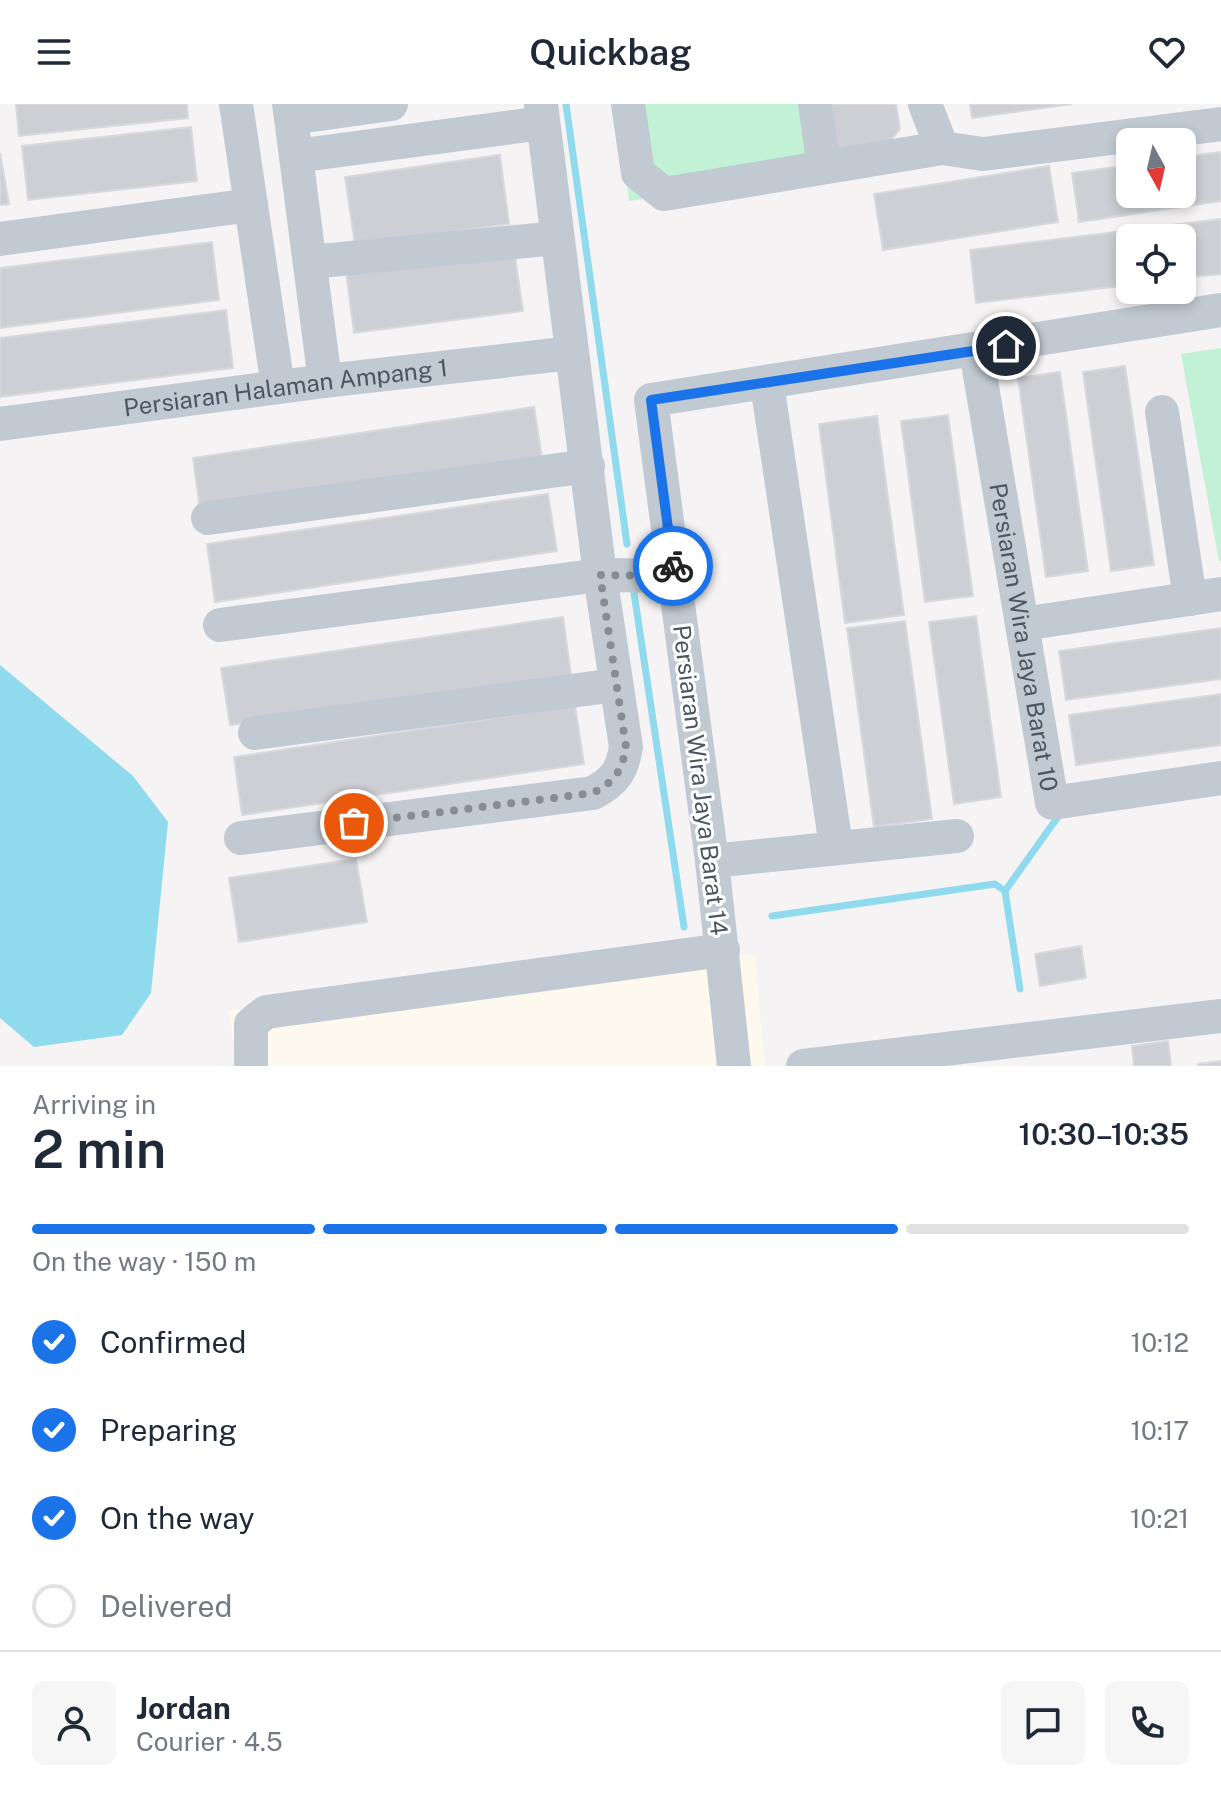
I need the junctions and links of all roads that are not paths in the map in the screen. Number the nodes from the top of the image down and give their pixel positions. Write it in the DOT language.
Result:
graph roads {
  1 [pos="236,104"];
  2 [pos="391,104"];
  3 [pos="628,104"];
  4 [pos="815,104"];
  5 [pos="925,104"];
  6 [pos="290,111"];
  7 [pos="542,113"];
  8 [pos="1221,124"];
  9 [pos="942,148"];
  10 [pos="296,156"];
  11 [pos="824,167"];
  12 [pos="251,205"];
  13 [pos="557,238"];
  14 [pos="0,239"];
  15 [pos="310,262"];
  16 [pos="1221,310"];
  17 [pos="976,351"];
  18 [pos="572,353"];
  19 [pos="325,381"];
  20 [pos="767,384"];
  21 [pos="278,387"];
  22 [pos="1162,412"];
  23 [pos="0,424"];
  24 [pos="588,466"];
  25 [pos="208,518"];
  26 [pos="600,575"];
  27 [pos="674,576"];
  28 [pos="1205,597"];
  29 [pos="1023,624"];
  30 [pos="220,625"];
  31 [pos="616,685"];
  32 [pos="255,733"];
  33 [pos="1221,778"];
  34 [pos="957,836"];
  35 [pos="241,838"];
  36 [pos="836,846"];
  37 [pos="712,861"];
  38 [pos="723,950"];
  39 [pos="1221,1016"];
  40 [pos="251,1066"];
  41 [pos="734,1066"];
  42 [pos="803,1066"];
  1 -- 12 [label="street"];
  2 -- 6 [label="street"];
  3 -- 11 [label="street"];
  4 -- 11 [label="street"];
  5 -- 9 [label="street"];
  6 -- 10 [label="street"];
  7 -- 10 [label="street"];
  7 -- 13 [label="street"];
  8 -- 9 [label="street"];
  9 -- 11 [label="street"];
  10 -- 15 [label="street"];
  12 -- 14 [label="street"];
  12 -- 21 [label="street"];
  13 -- 15 [label="street"];
  13 -- 18 [label="street"];
  15 -- 19 [label="street"];
  16 -- 17 [label="street, Persiaran Wira Jaya Barat 14"];
  17 -- 20 [label="street, Persiaran Wira Jaya Barat 14"];
  17 -- 29 [label="street, Persiaran Wira Jaya Barat 10"];
  18 -- 19 [label="street, Persiaran Halaman Ampang 1"];
  18 -- 24 [label="street"];
  19 -- 21 [label="street, Persiaran Halaman Ampang 1"];
  20 -- 27 [label="street, Persiaran Wira Jaya Barat 14"];
  20 -- 36 [label="street"];
  21 -- 23 [label="street, Persiaran Halaman Ampang 1"];
  22 -- 28 [label="street"];
  24 -- 25 [label="street"];
  24 -- 26 [label="street"];
  26 -- 27 [label="street"];
  26 -- 30 [label="street"];
  26 -- 31 [label="street"];
  27 -- 37 [label="street, Persiaran Wira Jaya Barat 14"];
  28 -- 29 [label="street"];
  29 -- 33 [label="street, Persiaran Wira Jaya Barat 10"];
  31 -- 32 [label="street"];
  31 -- 35 [label="street"];
  34 -- 36 [label="street"];
  36 -- 37 [label="street"];
  37 -- 38 [label="street, Persiaran Wira Jaya Barat 14"];
  38 -- 40 [label="street"];
  38 -- 41 [label="street, Persiaran Wira Jaya Barat 14"];
  39 -- 42 [label="street"];
}
